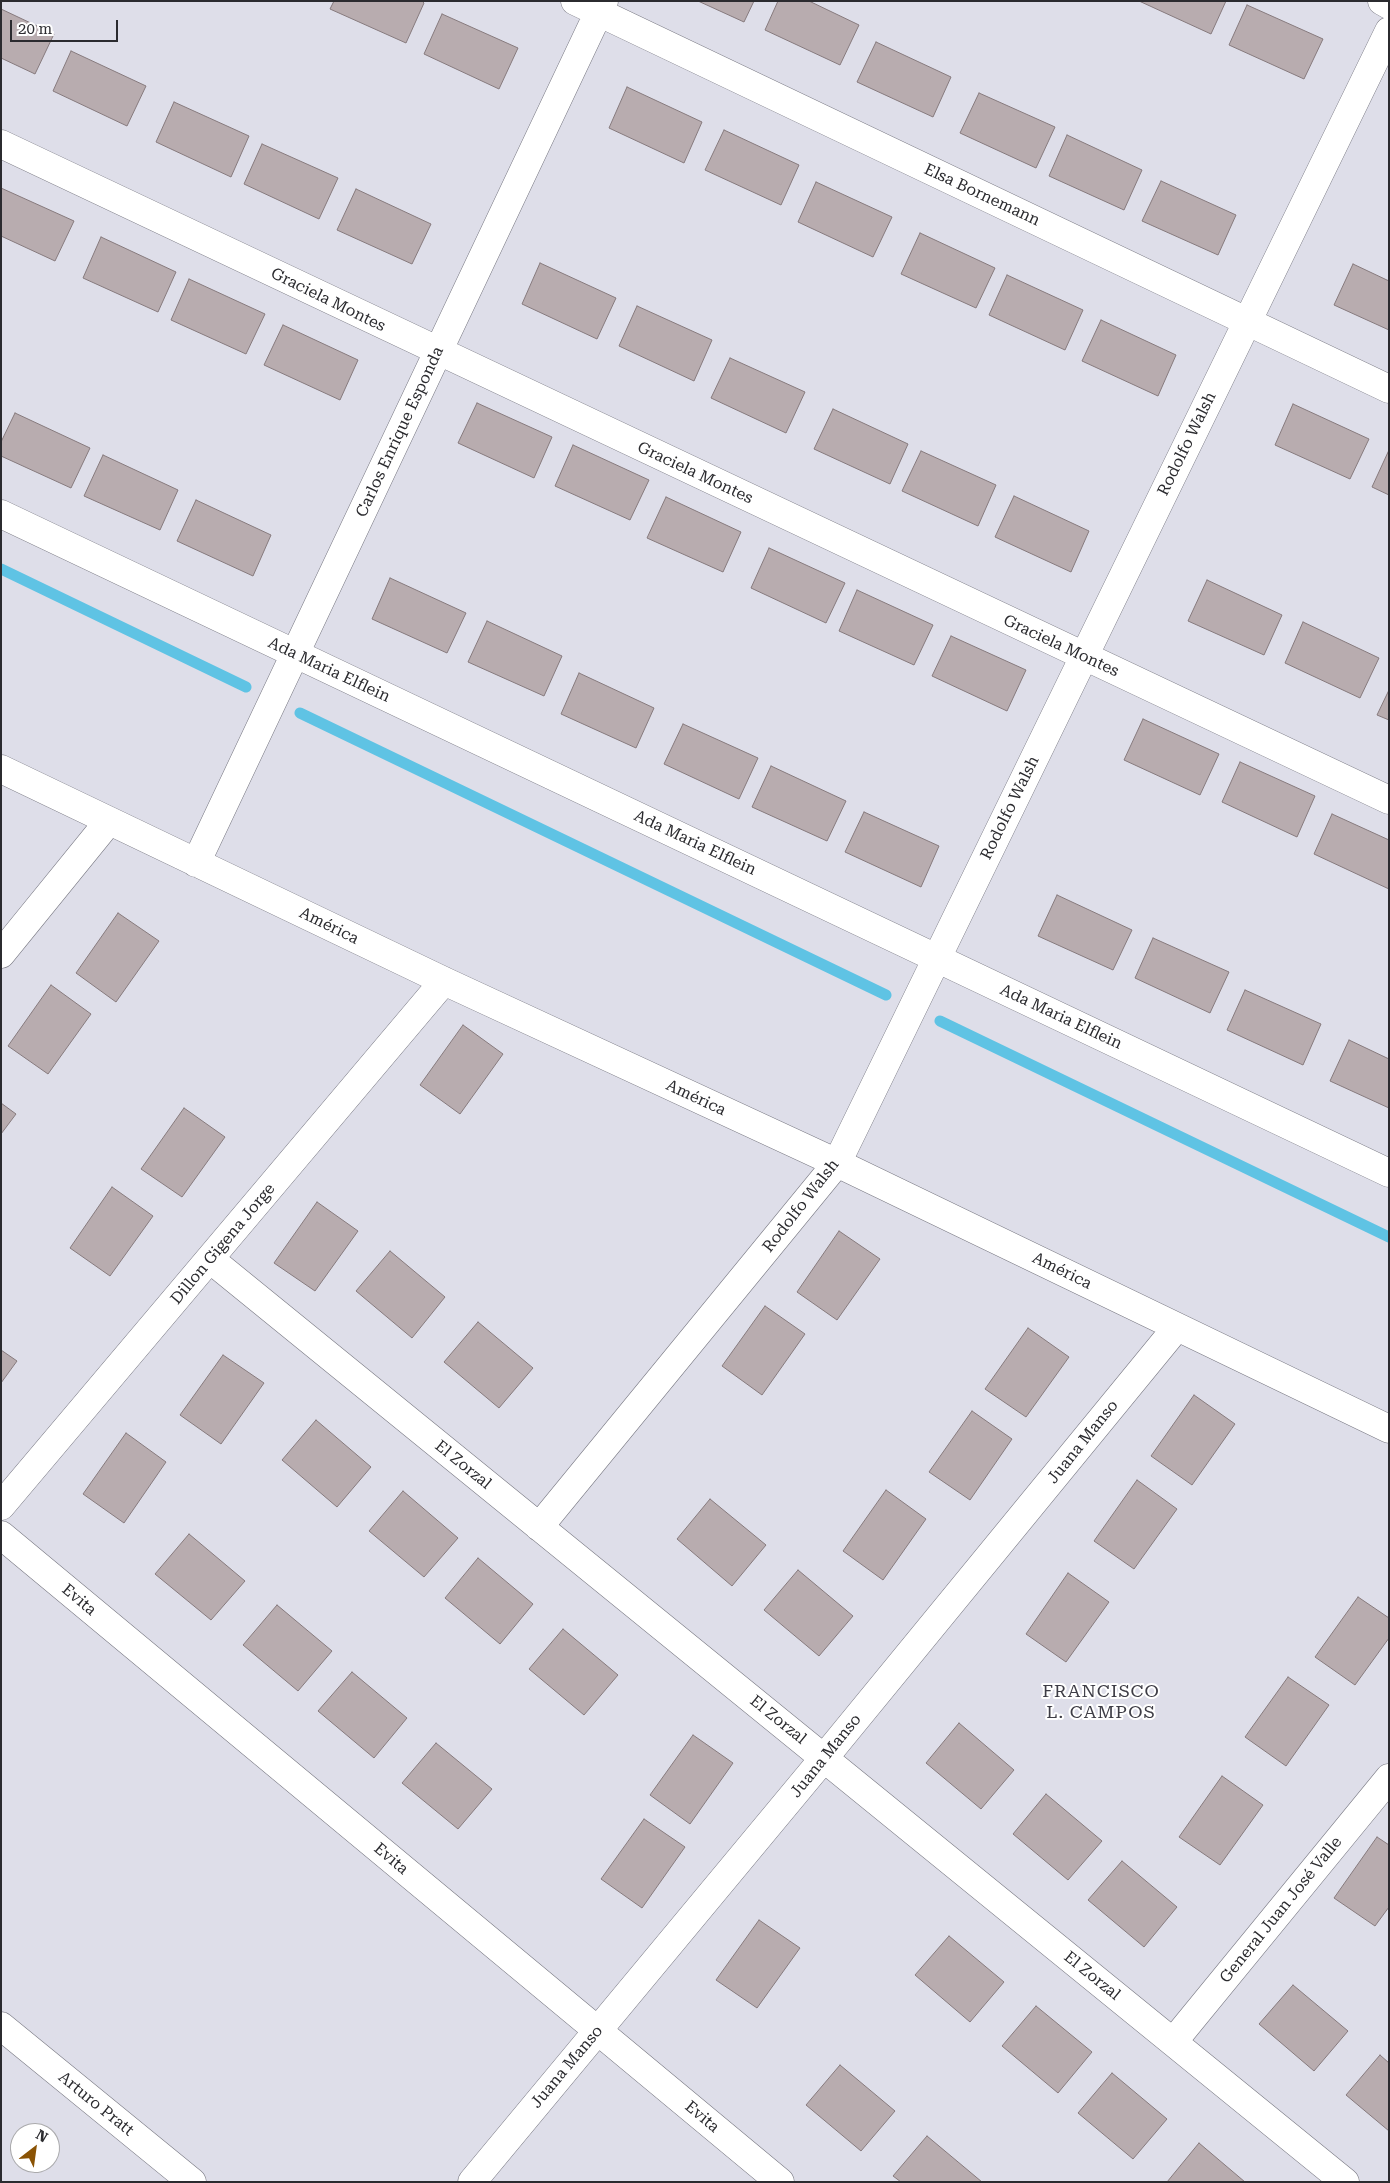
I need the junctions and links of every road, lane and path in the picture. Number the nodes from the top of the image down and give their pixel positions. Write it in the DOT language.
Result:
graph roads {
  1 [pos="1382,1"];
  2 [pos="1389,4"];
  3 [pos="593,5"];
  4 [pos="1389,31"];
  5 [pos="1,144"];
  6 [pos="1247,321"];
  7 [pos="437,352"];
  8 [pos="1389,389"];
  9 [pos="1,514"];
  10 [pos="295,654"];
  11 [pos="1084,657"];
  12 [pos="1,769"];
  13 [pos="1389,800"];
  14 [pos="109,821"];
  15 [pos="196,863"];
  16 [pos="1,954"];
  17 [pos="937,958"];
  18 [pos="444,981"];
  19 [pos="838,1163"];
  20 [pos="1389,1173"];
  21 [pos="210,1259"];
  22 [pos="1177,1327"];
  23 [pos="1389,1429"];
  24 [pos="1,1506"];
  25 [pos="539,1527"];
  26 [pos="1,1535"];
  27 [pos="824,1758"];
  28 [pos="1389,1778"];
  29 [pos="1,2026"];
  30 [pos="598,2031"];
  31 [pos="1173,2042"];
  32 [pos="192,2182"];
  33 [pos="472,2182"];
  34 [pos="780,2182"];
  35 [pos="1345,2182"];
  1 -- 2 [label="street"];
  3 -- 6 [label="street, Elsa Bornemann"];
  3 -- 7 [label="street, Carlos Enrique Esponda"];
  4 -- 6 [label="street, Rodolfo Walsh"];
  5 -- 7 [label="street, Graciela Montes"];
  6 -- 8 [label="street, Elsa Bornemann"];
  6 -- 11 [label="street, Rodolfo Walsh"];
  7 -- 10 [label="street, Carlos Enrique Esponda"];
  7 -- 11 [label="street, Graciela Montes"];
  9 -- 10 [label="street, Ada Maria Elflein"];
  10 -- 15 [label="street, Carlos Enrique Esponda"];
  10 -- 17 [label="street, Ada Maria Elflein"];
  11 -- 13 [label="street, Graciela Montes"];
  11 -- 17 [label="street, Rodolfo Walsh"];
  12 -- 14 [label="street, América"];
  14 -- 15 [label="street, América"];
  14 -- 16 [label="street"];
  15 -- 18 [label="street, América"];
  17 -- 19 [label="street, Rodolfo Walsh"];
  17 -- 20 [label="street, Ada Maria Elflein"];
  18 -- 19 [label="street, América"];
  18 -- 21 [label="street, Dillon Gigena Jorge"];
  19 -- 22 [label="street, América"];
  19 -- 25 [label="street, Rodolfo Walsh"];
  21 -- 24 [label="street, Dillon Gigena Jorge"];
  21 -- 25 [label="street, El Zorzal"];
  22 -- 23 [label="street, América"];
  22 -- 27 [label="street, Juana Manso"];
  25 -- 27 [label="street, El Zorzal"];
  26 -- 30 [label="street, Evita"];
  27 -- 30 [label="street, Juana Manso"];
  27 -- 31 [label="street, El Zorzal"];
  28 -- 31 [label="street, General Juan José Valle"];
  29 -- 32 [label="street, Arturo Pratt"];
  30 -- 33 [label="street, Juana Manso"];
  30 -- 34 [label="street, Evita"];
  31 -- 35 [label="street, El Zorzal"];
}
